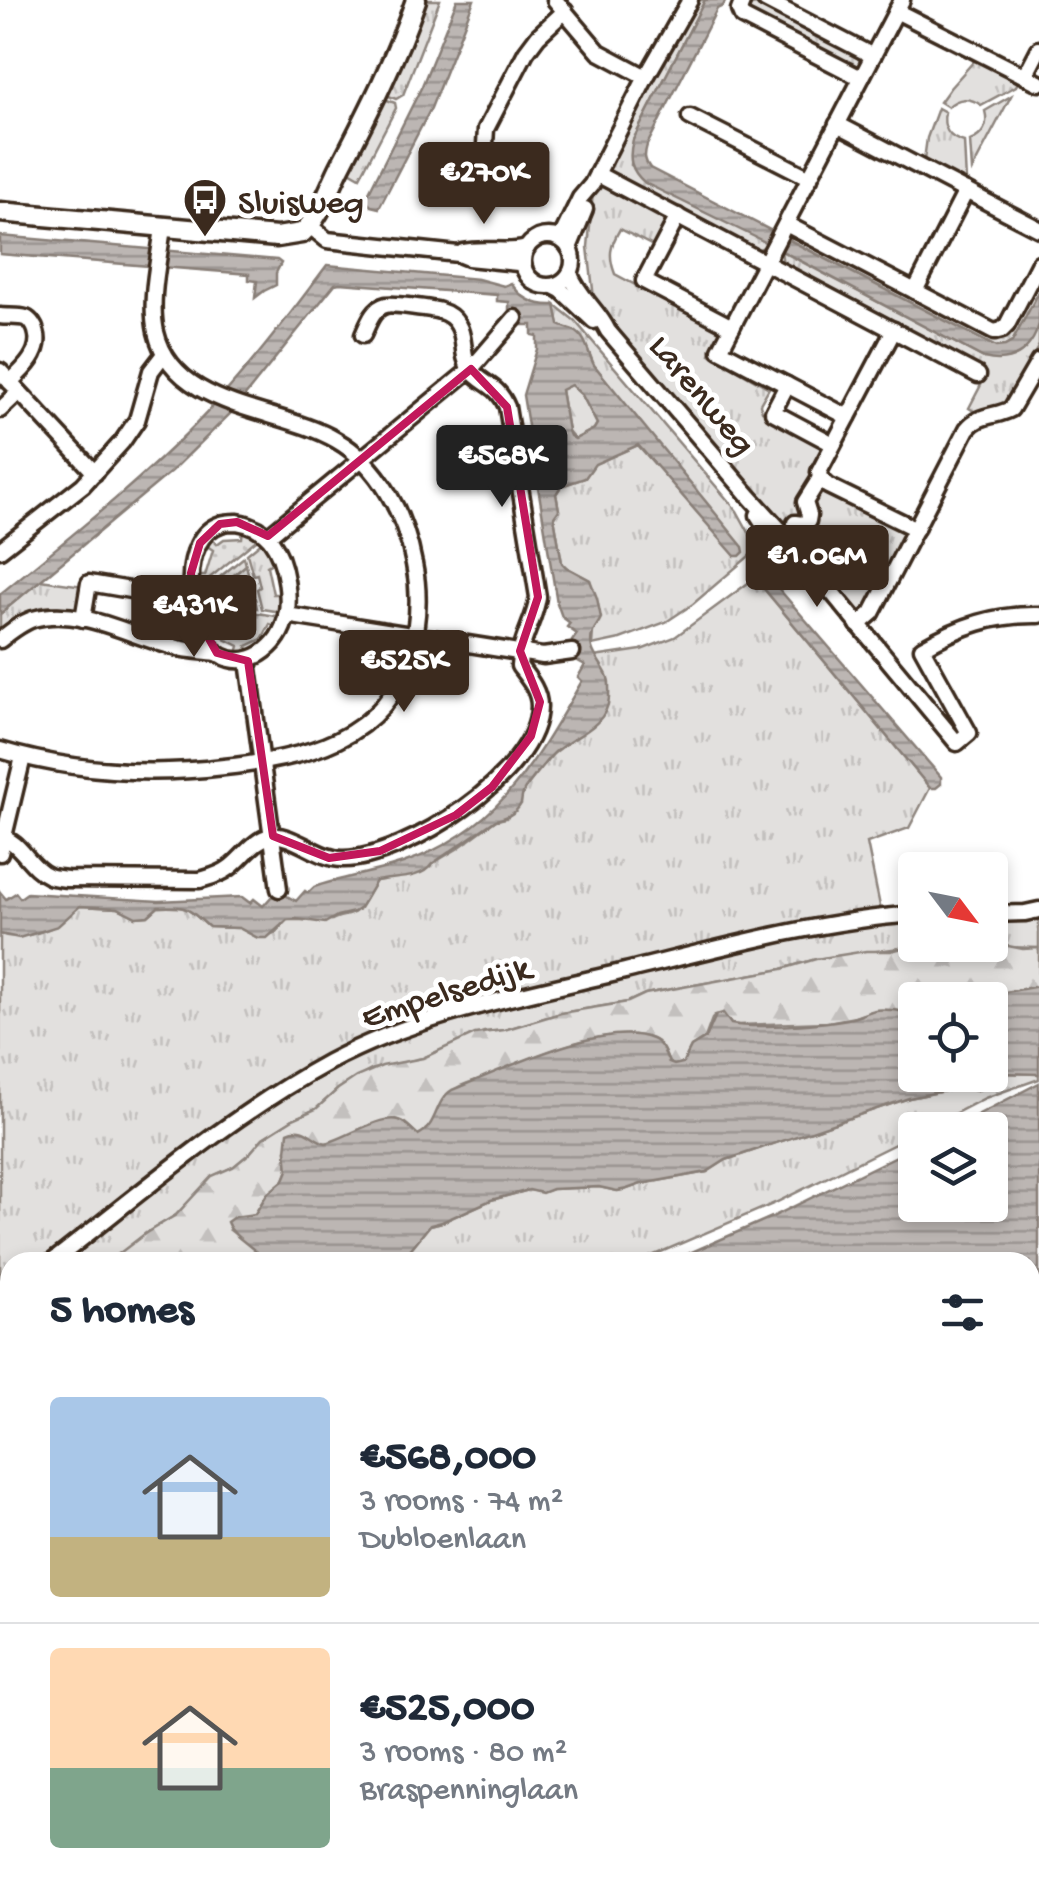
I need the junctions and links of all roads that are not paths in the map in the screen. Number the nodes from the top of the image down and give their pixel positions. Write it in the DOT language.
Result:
graph roads {
  1 [pos="416,0"];
  2 [pos="743,0"];
  3 [pos="764,0"];
  4 [pos="685,3"];
  5 [pos="899,5"];
  6 [pos="560,6"];
  7 [pos="1039,49"];
  8 [pos="873,56"];
  9 [pos="646,78"];
  10 [pos="861,78"];
  11 [pos="1032,80"];
  12 [pos="690,117"];
  13 [pos="837,124"];
  14 [pos="484,160"];
  15 [pos="810,178"];
  16 [pos="594,179"];
  17 [pos="966,191"];
  18 [pos="0,212"];
  19 [pos="678,216"];
  20 [pos="310,226"];
  21 [pos="784,227"];
  22 [pos="1039,229"];
  23 [pos="162,234"];
  24 [pos="557,238"];
  25 [pos="526,248"];
  26 [pos="570,248"];
  27 [pos="458,254"];
  28 [pos="768,258"];
  29 [pos="1039,263"];
  30 [pos="524,266"];
  31 [pos="570,274"];
  32 [pos="553,286"];
  33 [pos="914,291"];
  34 [pos="0,316"];
  35 [pos="516,318"];
  36 [pos="732,327"];
  37 [pos="894,330"];
  38 [pos="608,331"];
  39 [pos="363,335"];
  40 [pos="164,354"];
  41 [pos="1038,366"];
  42 [pos="470,369"];
  43 [pos="978,375"];
  44 [pos="10,382"];
  45 [pos="787,386"];
  46 [pos="0,410"];
  47 [pos="848,416"];
  48 [pos="834,444"];
  49 [pos="363,459"];
  50 [pos="95,473"];
  51 [pos="820,478"];
  52 [pos="795,524"];
  53 [pos="916,529"];
  54 [pos="268,536"];
  55 [pos="0,550"];
  56 [pos="136,591"];
  57 [pos="286,614"];
  58 [pos="1039,615"];
  59 [pos="82,619"];
  60 [pos="858,625"];
  61 [pos="414,636"];
  62 [pos="0,640"];
  63 [pos="520,651"];
  64 [pos="572,652"];
  65 [pos="217,653"];
  66 [pos="248,661"];
  67 [pos="0,750"];
  68 [pos="23,757"];
  69 [pos="263,763"];
  70 [pos="272,836"];
  71 [pos="2,837"];
  72 [pos="0,854"];
  73 [pos="279,890"];
  74 [pos="1039,910"];
  75 [pos="1008,913"];
  76 [pos="898,915"];
  77 [pos="65,1252"];
  1 -- 20 [label="street"];
  2 -- 10 [label="street"];
  3 -- 8 [label="street"];
  4 -- 9 [label="street"];
  5 -- 8 [label="street"];
  5 -- 11 [label="street"];
  6 -- 9 [label="street"];
  6 -- 14 [label="street"];
  7 -- 11 [label="street"];
  8 -- 10 [label="street"];
  9 -- 16 [label="street"];
  10 -- 13 [label="street"];
  12 -- 15 [label="street"];
  13 -- 15 [label="street"];
  13 -- 17 [label="street"];
  15 -- 21 [label="street"];
  16 -- 19 [label="street"];
  16 -- 24 [label="street"];
  16 -- 26 [label="street"];
  17 -- 22 [label="street"];
  17 -- 33 [label="street"];
  18 -- 23 [label="street"];
  19 -- 28 [label="street"];
  19 -- 36 [label="street"];
  20 -- 23 [label="street"];
  20 -- 27 [label="street"];
  21 -- 28 [label="street"];
  21 -- 33 [label="street"];
  23 -- 40 [label="street"];
  24 -- 25 [label="street"];
  24 -- 26 [label="street"];
  25 -- 27 [label="street"];
  25 -- 30 [label="street"];
  26 -- 31 [label="street"];
  27 -- 30 [label="street"];
  28 -- 36 [label="street"];
  28 -- 37 [label="street"];
  29 -- 33 [label="street"];
  30 -- 32 [label="street"];
  31 -- 32 [label="street"];
  31 -- 38 [label="street, Larenweg"];
  32 -- 38 [label="street, Larenweg"];
  34 -- 44 [label="street"];
  35 -- 42 [label="street"];
  36 -- 45 [label="street"];
  37 -- 43 [label="street"];
  37 -- 47 [label="street"];
  38 -- 60 [label="street, Larenweg"];
  39 -- 42 [label="street"];
  40 -- 49 [label="street"];
  40 -- 50 [label="street"];
  41 -- 53 [label="street"];
  42 -- 49 [label="street"];
  42 -- 63 [label="street"];
  44 -- 46 [label="street"];
  44 -- 50 [label="street"];
  45 -- 47 [label="street"];
  45 -- 48 [label="street"];
  47 -- 48 [label="street"];
  48 -- 51 [label="street"];
  49 -- 54 [label="street"];
  49 -- 61 [label="street"];
  50 -- 55 [label="street"];
  51 -- 52 [label="street"];
  51 -- 53 [label="street"];
  53 -- 60 [label="street"];
  54 -- 57 [label="street"];
  54 -- 65 [label="street"];
  56 -- 59 [label="street"];
  57 -- 61 [label="street"];
  57 -- 66 [label="street"];
  58 -- 60 [label="street, Larenweg"];
  59 -- 62 [label="street"];
  59 -- 65 [label="street"];
  61 -- 63 [label="street"];
  61 -- 69 [label="street"];
  63 -- 64 [label="street"];
  63 -- 70 [label="street"];
  65 -- 66 [label="street"];
  66 -- 69 [label="street"];
  67 -- 68 [label="street"];
  68 -- 69 [label="street"];
  68 -- 71 [label="street"];
  69 -- 70 [label="street"];
  70 -- 71 [label="street"];
  70 -- 73 [label="street"];
  71 -- 72 [label="street"];
  74 -- 75 [label="street"];
  76 -- 77 [label="street, Empelsedijk"];
}
